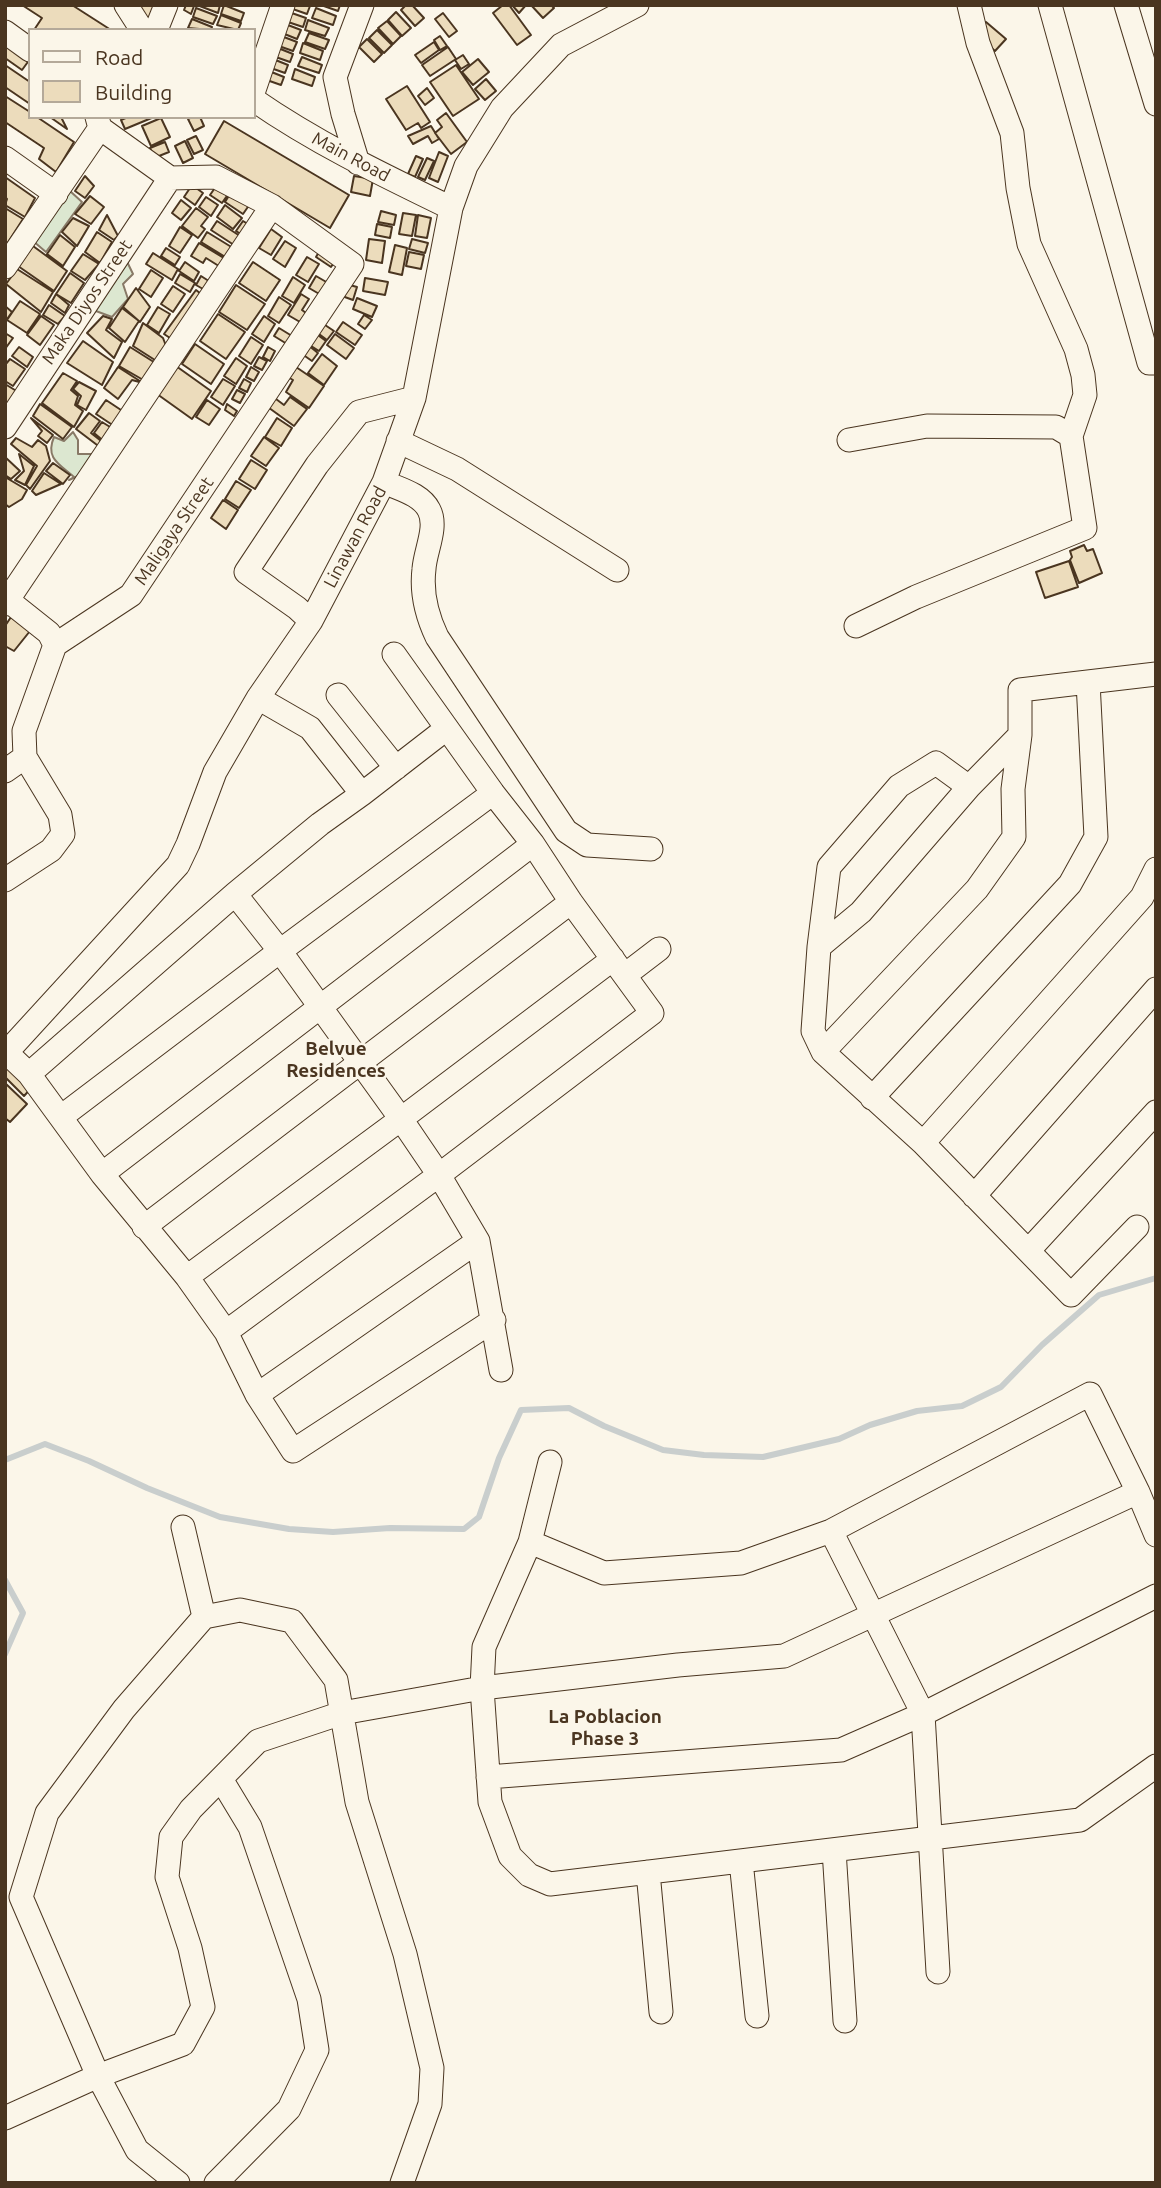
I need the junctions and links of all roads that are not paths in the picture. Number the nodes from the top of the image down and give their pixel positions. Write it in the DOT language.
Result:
graph roads {
  1 [pos="126,5"];
  2 [pos="166,5"];
  3 [pos="284,5"];
  4 [pos="362,5"];
  5 [pos="969,5"];
  6 [pos="1051,5"];
  7 [pos="1126,5"];
  8 [pos="633,6"];
  9 [pos="141,28"];
  10 [pos="157,28"];
  11 [pos="5,32"];
  12 [pos="28,49"];
  13 [pos="256,84"];
  14 [pos="256,101"];
  15 [pos="1156,104"];
  16 [pos="99,122"];
  17 [pos="5,158"];
  18 [pos="358,163"];
  19 [pos="170,178"];
  20 [pos="56,194"];
  21 [pos="272,206"];
  22 [pos="451,208"];
  23 [pos="5,267"];
  24 [pos="1156,363"];
  25 [pos="414,398"];
  26 [pos="5,426"];
  27 [pos="1071,436"];
  28 [pos="849,440"];
  29 [pos="398,441"];
  30 [pos="384,482"];
  31 [pos="617,569"];
  32 [pos="6,601"];
  33 [pos="311,621"];
  34 [pos="856,626"];
  35 [pos="55,645"];
  36 [pos="394,654"];
  37 [pos="1156,674"];
  38 [pos="1088,681"];
  39 [pos="338,695"];
  40 [pos="258,698"];
  41 [pos="446,729"];
  42 [pos="1020,735"];
  43 [pos="25,757"];
  44 [pos="396,768"];
  45 [pos="5,771"];
  46 [pos="969,787"];
  47 [pos="493,793"];
  48 [pos="362,794"];
  49 [pos="533,844"];
  50 [pos="650,849"];
  51 [pos="1156,869"];
  52 [pos="5,880"];
  53 [pos="235,894"];
  54 [pos="571,902"];
  55 [pos="819,947"];
  56 [pos="659,949"];
  57 [pos="279,951"];
  58 [pos="619,967"];
  59 [pos="1156,989"];
  60 [pos="320,1007"];
  61 [pos="823,1052"];
  62 [pos="6,1053"];
  63 [pos="360,1061"];
  64 [pos="29,1074"];
  65 [pos="872,1098"];
  66 [pos="1156,1112"];
  67 [pos="61,1117"];
  68 [pos="401,1119"];
  69 [pos="923,1143"];
  70 [pos="102,1174"];
  71 [pos="439,1175"];
  72 [pos="974,1196"];
  73 [pos="144,1227"];
  74 [pos="1137,1227"];
  75 [pos="478,1241"];
  76 [pos="1028,1250"];
  77 [pos="187,1277"];
  78 [pos="494,1320"];
  79 [pos="226,1332"];
  80 [pos="502,1370"];
  81 [pos="257,1395"];
  82 [pos="550,1462"];
  83 [pos="1138,1492"];
  84 [pos="183,1527"];
  85 [pos="831,1531"];
  86 [pos="1156,1535"];
  87 [pos="530,1542"];
  88 [pos="1156,1596"];
  89 [pos="872,1616"];
  90 [pos="204,1617"];
  91 [pos="482,1688"];
  92 [pos="342,1713"];
  93 [pos="923,1714"];
  94 [pos="1156,1766"];
  95 [pos="488,1777"];
  96 [pos="221,1779"];
  97 [pos="930,1838"];
  98 [pos="834,1850"];
  99 [pos="741,1861"];
  100 [pos="648,1872"];
  101 [pos="938,1972"];
  102 [pos="661,2012"];
  103 [pos="757,2016"];
  104 [pos="845,2021"];
  105 [pos="99,2076"];
  106 [pos="5,2118"];
  107 [pos="154,2176"];
  108 [pos="178,2183"];
  109 [pos="216,2183"];
  110 [pos="402,2183"];
  1 -- 9 [label="street"];
  2 -- 10 [label="street"];
  3 -- 13 [label="street"];
  4 -- 18 [label="street"];
  5 -- 27 [label="street"];
  6 -- 24 [label="street"];
  7 -- 15 [label="street"];
  8 -- 22 [label="street, Linawan Road"];
  11 -- 12 [label="street"];
  14 -- 18 [label="street, Main Road"];
  16 -- 19 [label="street"];
  16 -- 20 [label="street"];
  17 -- 20 [label="street"];
  18 -- 22 [label="street, Main Road"];
  19 -- 21 [label="street"];
  19 -- 26 [label="street, Maka Diyos Street"];
  20 -- 23 [label="street"];
  21 -- 32 [label="street"];
  21 -- 35 [label="street, Maligaya Street"];
  22 -- 25 [label="street, Linawan Road"];
  25 -- 29 [label="street, Linawan Road"];
  25 -- 33 [label="street"];
  27 -- 28 [label="street"];
  27 -- 34 [label="street"];
  29 -- 30 [label="street, Linawan Road"];
  29 -- 31 [label="street"];
  30 -- 33 [label="street, Linawan Road"];
  30 -- 50 [label="street"];
  32 -- 35 [label="street"];
  33 -- 40 [label="street, Linawan Road"];
  35 -- 43 [label="street"];
  36 -- 41 [label="street"];
  37 -- 38 [label="street"];
  38 -- 42 [label="street"];
  38 -- 65 [label="street"];
  39 -- 44 [label="street"];
  40 -- 48 [label="street"];
  40 -- 62 [label="street, Linawan Road"];
  41 -- 44 [label="street"];
  41 -- 47 [label="street"];
  42 -- 46 [label="street"];
  42 -- 61 [label="street"];
  43 -- 45 [label="street"];
  43 -- 52 [label="street"];
  44 -- 48 [label="street"];
  46 -- 55 [label="street"];
  46 -- 55 [label="street"];
  47 -- 49 [label="street"];
  47 -- 57 [label="street"];
  48 -- 53 [label="street"];
  49 -- 54 [label="street"];
  49 -- 60 [label="street"];
  51 -- 69 [label="street"];
  53 -- 57 [label="street"];
  53 -- 64 [label="street"];
  54 -- 58 [label="street"];
  54 -- 63 [label="street"];
  55 -- 61 [label="street"];
  56 -- 58 [label="street"];
  57 -- 60 [label="street"];
  57 -- 67 [label="street"];
  58 -- 68 [label="street"];
  58 -- 71 [label="street"];
  59 -- 72 [label="street"];
  60 -- 63 [label="street"];
  60 -- 70 [label="street"];
  61 -- 65 [label="street"];
  62 -- 64 [label="street"];
  63 -- 68 [label="street"];
  63 -- 73 [label="street"];
  64 -- 67 [label="street"];
  65 -- 69 [label="street"];
  66 -- 76 [label="street"];
  67 -- 70 [label="street"];
  68 -- 71 [label="street"];
  68 -- 77 [label="street"];
  69 -- 72 [label="street"];
  70 -- 73 [label="street"];
  71 -- 75 [label="street"];
  71 -- 79 [label="street"];
  72 -- 76 [label="street"];
  73 -- 77 [label="street"];
  74 -- 76 [label="street"];
  75 -- 78 [label="street"];
  75 -- 81 [label="street"];
  77 -- 79 [label="street"];
  78 -- 80 [label="street"];
  78 -- 81 [label="street"];
  79 -- 81 [label="street"];
  82 -- 87 [label="street"];
  83 -- 85 [label="street"];
  83 -- 86 [label="street"];
  83 -- 89 [label="street"];
  84 -- 90 [label="street"];
  85 -- 87 [label="street"];
  85 -- 89 [label="street"];
  87 -- 91 [label="street"];
  88 -- 93 [label="street"];
  89 -- 91 [label="street"];
  89 -- 93 [label="street"];
  90 -- 92 [label="street"];
  90 -- 105 [label="street"];
  91 -- 92 [label="street"];
  91 -- 95 [label="street"];
  92 -- 96 [label="street"];
  92 -- 110 [label="street"];
  93 -- 95 [label="street"];
  93 -- 97 [label="street"];
  94 -- 97 [label="street"];
  95 -- 100 [label="street"];
  96 -- 105 [label="street"];
  96 -- 109 [label="street"];
  97 -- 98 [label="street"];
  97 -- 101 [label="street"];
  98 -- 99 [label="street"];
  98 -- 104 [label="street"];
  99 -- 100 [label="street"];
  99 -- 103 [label="street"];
  100 -- 102 [label="street"];
  105 -- 106 [label="street"];
  105 -- 107 [label="street"];
  107 -- 108 [label="street"];
}
